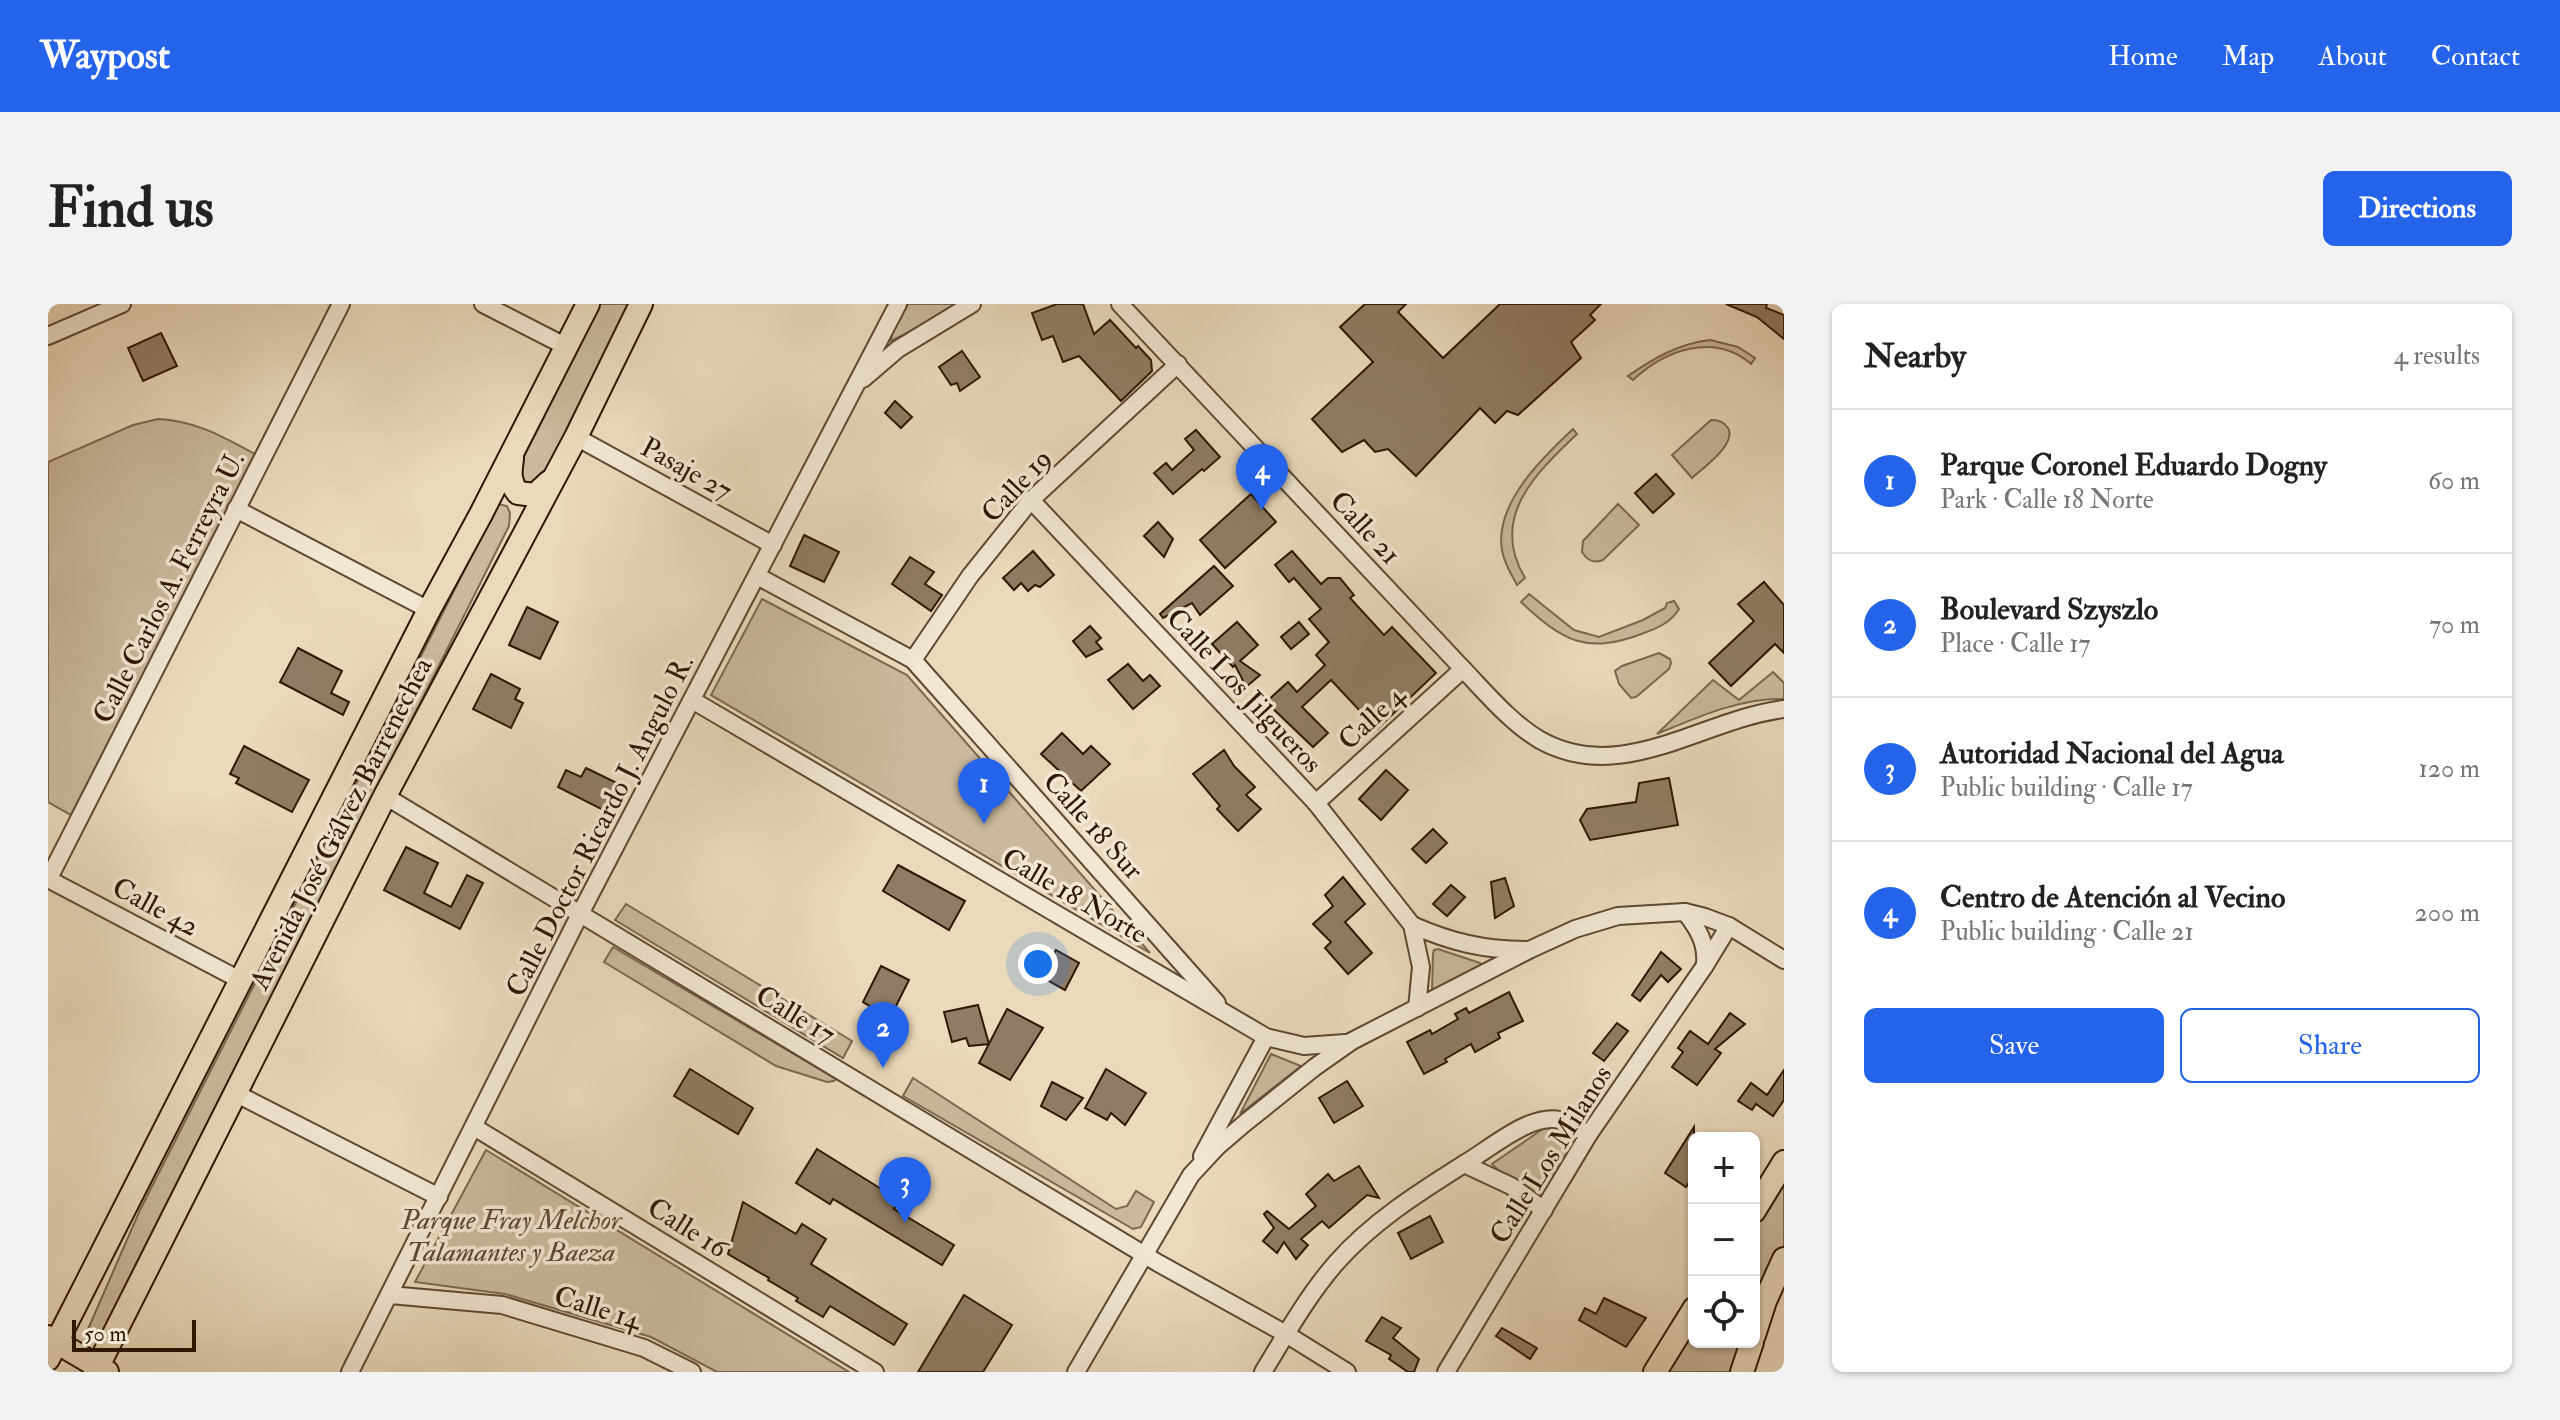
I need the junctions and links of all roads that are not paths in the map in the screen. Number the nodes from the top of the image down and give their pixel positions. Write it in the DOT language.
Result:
graph roads {
  1 [pos="122,304"];
  2 [pos="483,304"];
  3 [pos="588,304"];
  4 [pos="641,304"];
  5 [pos="898,304"];
  6 [pos="972,304"];
  7 [pos="1120,304"];
  8 [pos="336,308"];
  9 [pos="91,310"];
  10 [pos="48,336"];
  11 [pos="565,346"];
  12 [pos="1178,364"];
  13 [pos="856,386"];
  14 [pos="576,437"];
  15 [pos="512,450"];
  16 [pos="555,476"];
  17 [pos="1031,500"];
  18 [pos="236,509"];
  19 [pos="481,514"];
  20 [pos="520,542"];
  21 [pos="773,545"];
  22 [pos="757,576"];
  23 [pos="429,610"];
  24 [pos="913,660"];
  25 [pos="1463,669"];
  26 [pos="692,700"];
  27 [pos="1784,709"];
  28 [pos="385,796"];
  29 [pos="1316,803"];
  30 [pos="48,879"];
  31 [pos="1685,912"];
  32 [pos="580,914"];
  33 [pos="1412,925"];
  34 [pos="1729,926"];
  35 [pos="1529,950"];
  36 [pos="1784,960"];
  37 [pos="1704,967"];
  38 [pos="240,980"];
  39 [pos="1417,1008"];
  40 [pos="1226,1013"];
  41 [pos="1266,1037"];
  42 [pos="1352,1041"];
  43 [pos="235,1093"];
  44 [pos="474,1127"];
  45 [pos="1589,1134"];
  46 [pos="1784,1162"];
  47 [pos="1464,1164"];
  48 [pos="1191,1175"];
  49 [pos="439,1197"];
  50 [pos="1758,1204"];
  51 [pos="1544,1210"];
  52 [pos="1144,1254"];
  53 [pos="1784,1259"];
  54 [pos="390,1295"];
  55 [pos="1760,1316"];
  56 [pos="1688,1319"];
  57 [pos="1286,1334"];
  58 [pos="51,1346"];
  59 [pos="1750,1348"];
  60 [pos="100,1370"];
  61 [pos="350,1372"];
  62 [pos="692,1372"];
  63 [pos="875,1372"];
  64 [pos="1076,1372"];
  65 [pos="1263,1372"];
  66 [pos="1347,1372"];
  67 [pos="1446,1372"];
  68 [pos="1655,1372"];
  69 [pos="1742,1372"];
  1 -- 9 [label="street"];
  2 -- 11 [label="street"];
  3 -- 11 [label="main road, Avenida José Gálvez Barrenechea"];
  4 -- 14 [label="main road, Avenida José Gálvez Barrenechea"];
  5 -- 13 [label="street, Calle Doctor Ricardo J. Angulo R."];
  6 -- 13 [label="street"];
  7 -- 12 [label="street, Calle 21"];
  8 -- 18 [label="street, Calle Carlos A. Ferreyra U."];
  9 -- 10 [label="street"];
  11 -- 15 [label="main road, Avenida José Gálvez Barrenechea"];
  12 -- 17 [label="street, Calle 19"];
  12 -- 25 [label="street, Calle 21"];
  13 -- 21 [label="street, Calle Doctor Ricardo J. Angulo R."];
  14 -- 16 [label="main road, Avenida José Gálvez Barrenechea"];
  14 -- 21 [label="street, Pasaje 27"];
  15 -- 16 [label="main road"];
  15 -- 19 [label="main road, Avenida José Gálvez Barrenechea"];
  16 -- 20 [label="main road, Avenida José Gálvez Barrenechea"];
  17 -- 24 [label="street, Calle 19"];
  17 -- 29 [label="street, Calle Los Jilgueros"];
  18 -- 23 [label="street"];
  18 -- 30 [label="street, Calle Carlos A. Ferreyra U."];
  19 -- 20 [label="main road"];
  19 -- 23 [label="main road, Avenida José Gálvez Barrenechea"];
  20 -- 28 [label="main road, Avenida José Gálvez Barrenechea"];
  21 -- 22 [label="street, Calle Doctor Ricardo J. Angulo R."];
  22 -- 24 [label="street, Calle 18 Sur"];
  22 -- 26 [label="street, Calle Doctor Ricardo J. Angulo R."];
  23 -- 38 [label="main road, Avenida José Gálvez Barrenechea"];
  24 -- 40 [label="street, Calle 18 Sur"];
  25 -- 27 [label="street, Calle 21"];
  25 -- 29 [label="street, Calle 4"];
  26 -- 32 [label="street, Calle Doctor Ricardo J. Angulo R."];
  26 -- 40 [label="street, Calle 18 Norte"];
  28 -- 32 [label="street, Calle 17"];
  28 -- 43 [label="main road, Avenida José Gálvez Barrenechea"];
  29 -- 33 [label="street, Calle Los Jilgueros"];
  30 -- 38 [label="street, Calle 42"];
  31 -- 34 [label="street"];
  31 -- 35 [label="street"];
  31 -- 37 [label="street"];
  32 -- 44 [label="street, Calle Doctor Ricardo J. Angulo R."];
  32 -- 52 [label="street, Calle 17"];
  33 -- 35 [label="street, Calle Los Jilgueros"];
  33 -- 39 [label="street, Calle Los Jilgueros"];
  34 -- 36 [label="street"];
  34 -- 37 [label="street, Calle Los Milanos"];
  35 -- 39 [label="street"];
  37 -- 45 [label="street, Calle Los Milanos"];
  38 -- 58 [label="main road, Avenida José Gálvez Barrenechea"];
  39 -- 42 [label="street"];
  40 -- 41 [label="street, Calle 18 Norte"];
  41 -- 42 [label="street, Calle 18 Norte"];
  41 -- 48 [label="street"];
  42 -- 48 [label="street"];
  43 -- 49 [label="street"];
  43 -- 60 [label="main road, Avenida José Gálvez Barrenechea"];
  44 -- 49 [label="street, Calle Doctor Ricardo J. Angulo R."];
  44 -- 63 [label="street, Calle 16"];
  45 -- 47 [label="street"];
  45 -- 51 [label="street, Calle Los Milanos"];
  46 -- 50 [label="main road"];
  47 -- 51 [label="street"];
  47 -- 57 [label="street"];
  48 -- 52 [label="street"];
  49 -- 54 [label="street, Calle Doctor Ricardo J. Angulo R."];
  51 -- 67 [label="street, Calle Los Milanos"];
  52 -- 57 [label="street, Calle 17"];
  52 -- 64 [label="street"];
  53 -- 55 [label="main road"];
  54 -- 61 [label="street, Calle Doctor Ricardo J. Angulo R."];
  54 -- 62 [label="street, Calle 14"];
  56 -- 68 [label="main road"];
  57 -- 65 [label="street"];
  57 -- 66 [label="street, Calle 17"];
  58 -- 60 [label="main road"];
  59 -- 69 [label="main road"];
}
